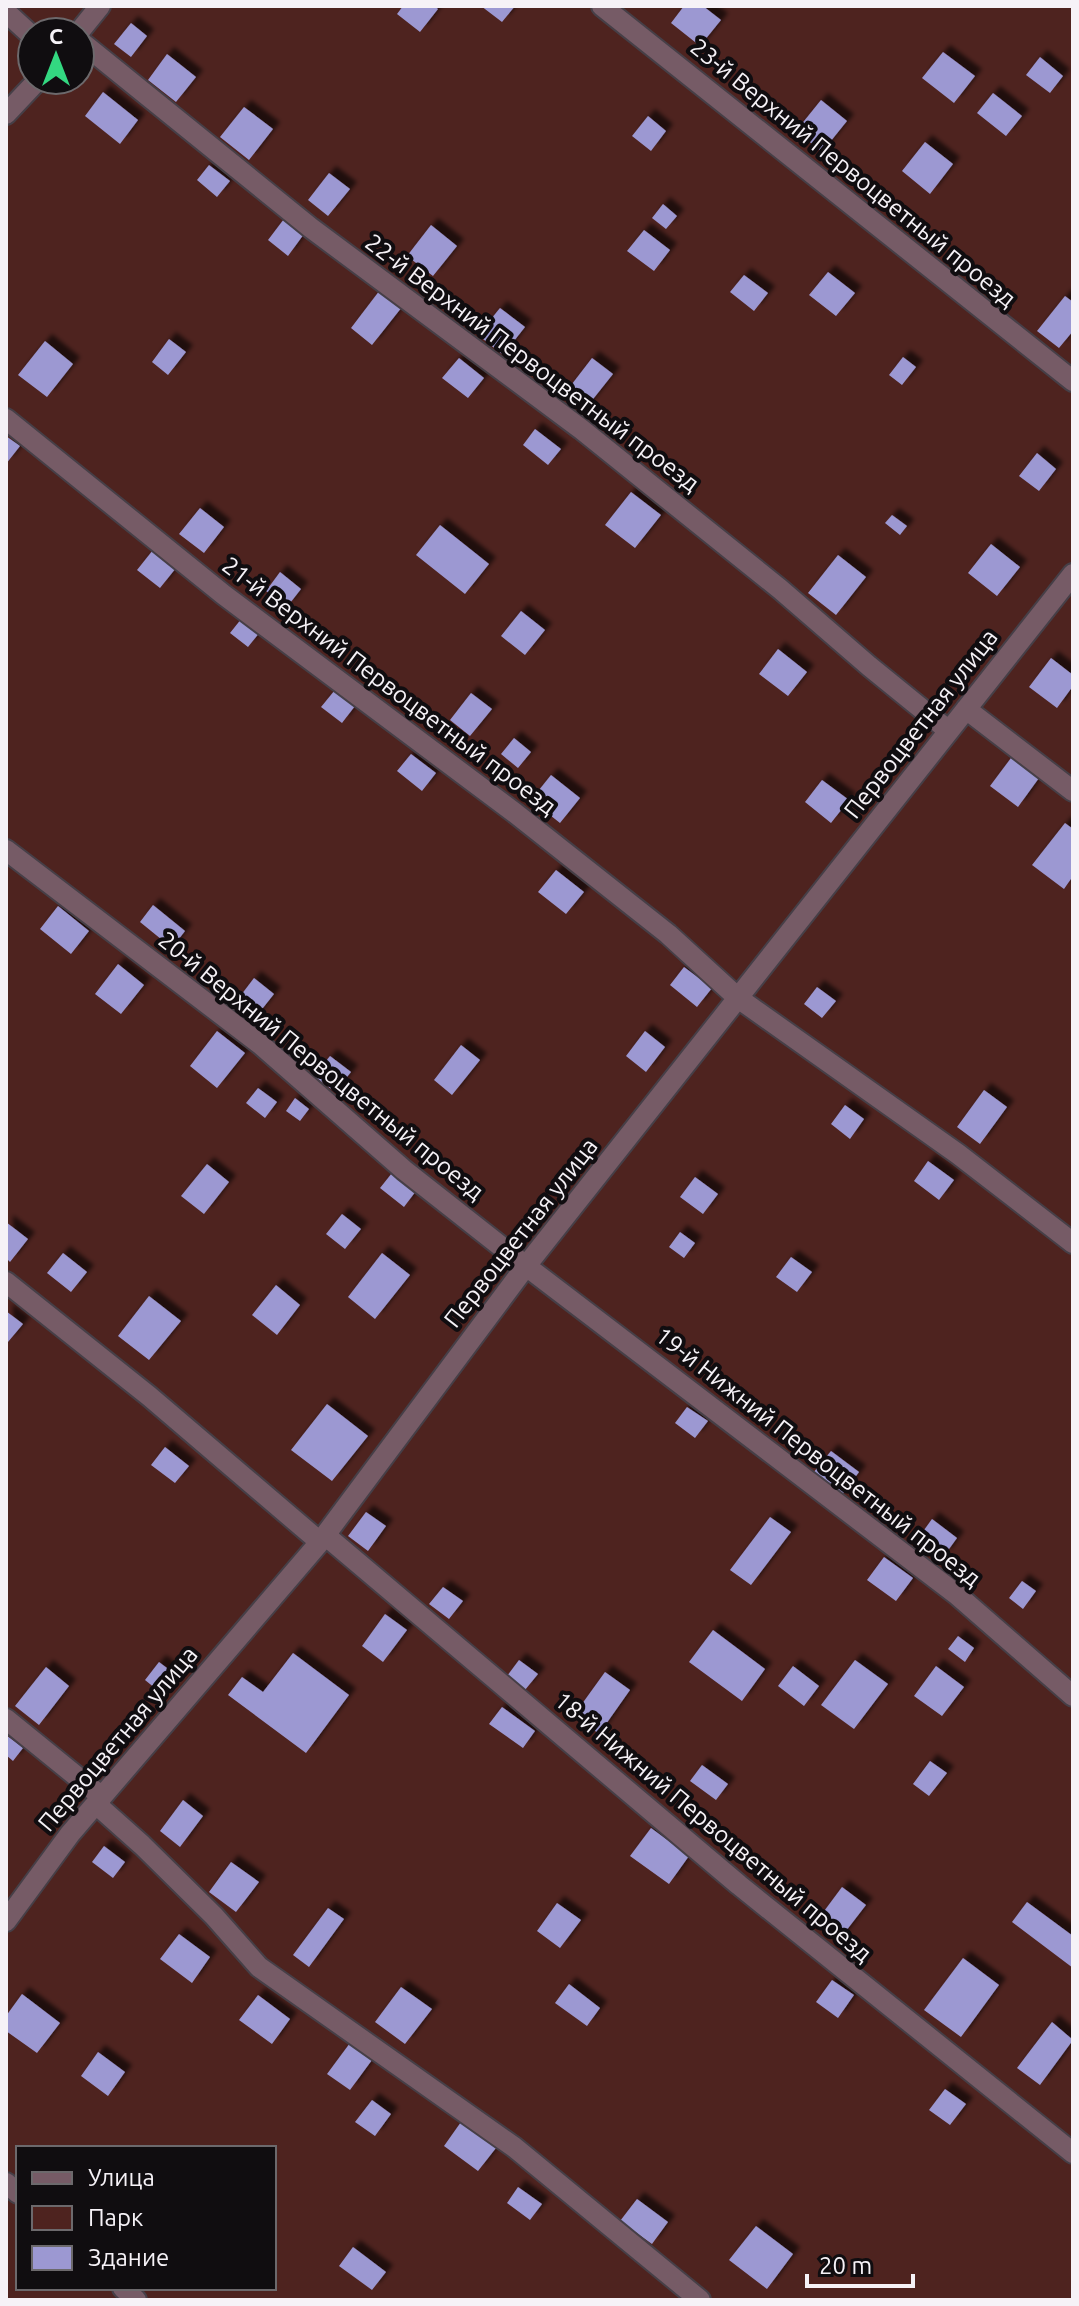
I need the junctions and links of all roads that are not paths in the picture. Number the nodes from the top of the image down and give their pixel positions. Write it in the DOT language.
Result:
graph roads {
  1 [pos="602,6"];
  2 [pos="96,54"];
  3 [pos="23,96"];
  4 [pos="6,114"];
  5 [pos="1073,381"];
  6 [pos="6,419"];
  7 [pos="1073,574"];
  8 [pos="966,709"];
  9 [pos="949,731"];
  10 [pos="1073,791"];
  11 [pos="6,850"];
  12 [pos="738,998"];
  13 [pos="1073,1243"];
  14 [pos="526,1266"];
  15 [pos="6,1282"];
  16 [pos="322,1538"];
  17 [pos="1073,1696"];
  18 [pos="6,1719"];
  19 [pos="99,1801"];
  20 [pos="6,1921"];
  21 [pos="1073,2153"];
  22 [pos="700,2300"];
  1 -- 5 [label="lane, 23-й Верхний Первоцветный проезд"];
  2 -- 9 [label="lane, 22-й Верхний Первоцветный проезд"];
  3 -- 4 [label="lane"];
  6 -- 12 [label="lane, 21-й Верхний Первоцветный проезд"];
  7 -- 8 [label="lane, Первоцветная улица"];
  8 -- 9 [label="lane, Первоцветная улица"];
  8 -- 10 [label="lane"];
  9 -- 12 [label="lane, Первоцветная улица"];
  11 -- 14 [label="lane, 20-й Верхний Первоцветный проезд"];
  12 -- 13 [label="lane, 21-й Верхний Первоцветный проезд"];
  12 -- 14 [label="lane, Первоцветная улица"];
  14 -- 16 [label="lane, Первоцветная улица"];
  14 -- 17 [label="lane, 19-й Нижний Первоцветный проезд"];
  15 -- 16 [label="lane, 18-й Нижний Первоцветный проезд"];
  16 -- 19 [label="lane, Первоцветная улица"];
  16 -- 21 [label="lane, 18-й Нижний Первоцветный проезд"];
  18 -- 19 [label="lane"];
  19 -- 20 [label="lane, Первоцветная улица"];
  19 -- 22 [label="lane"];
}
